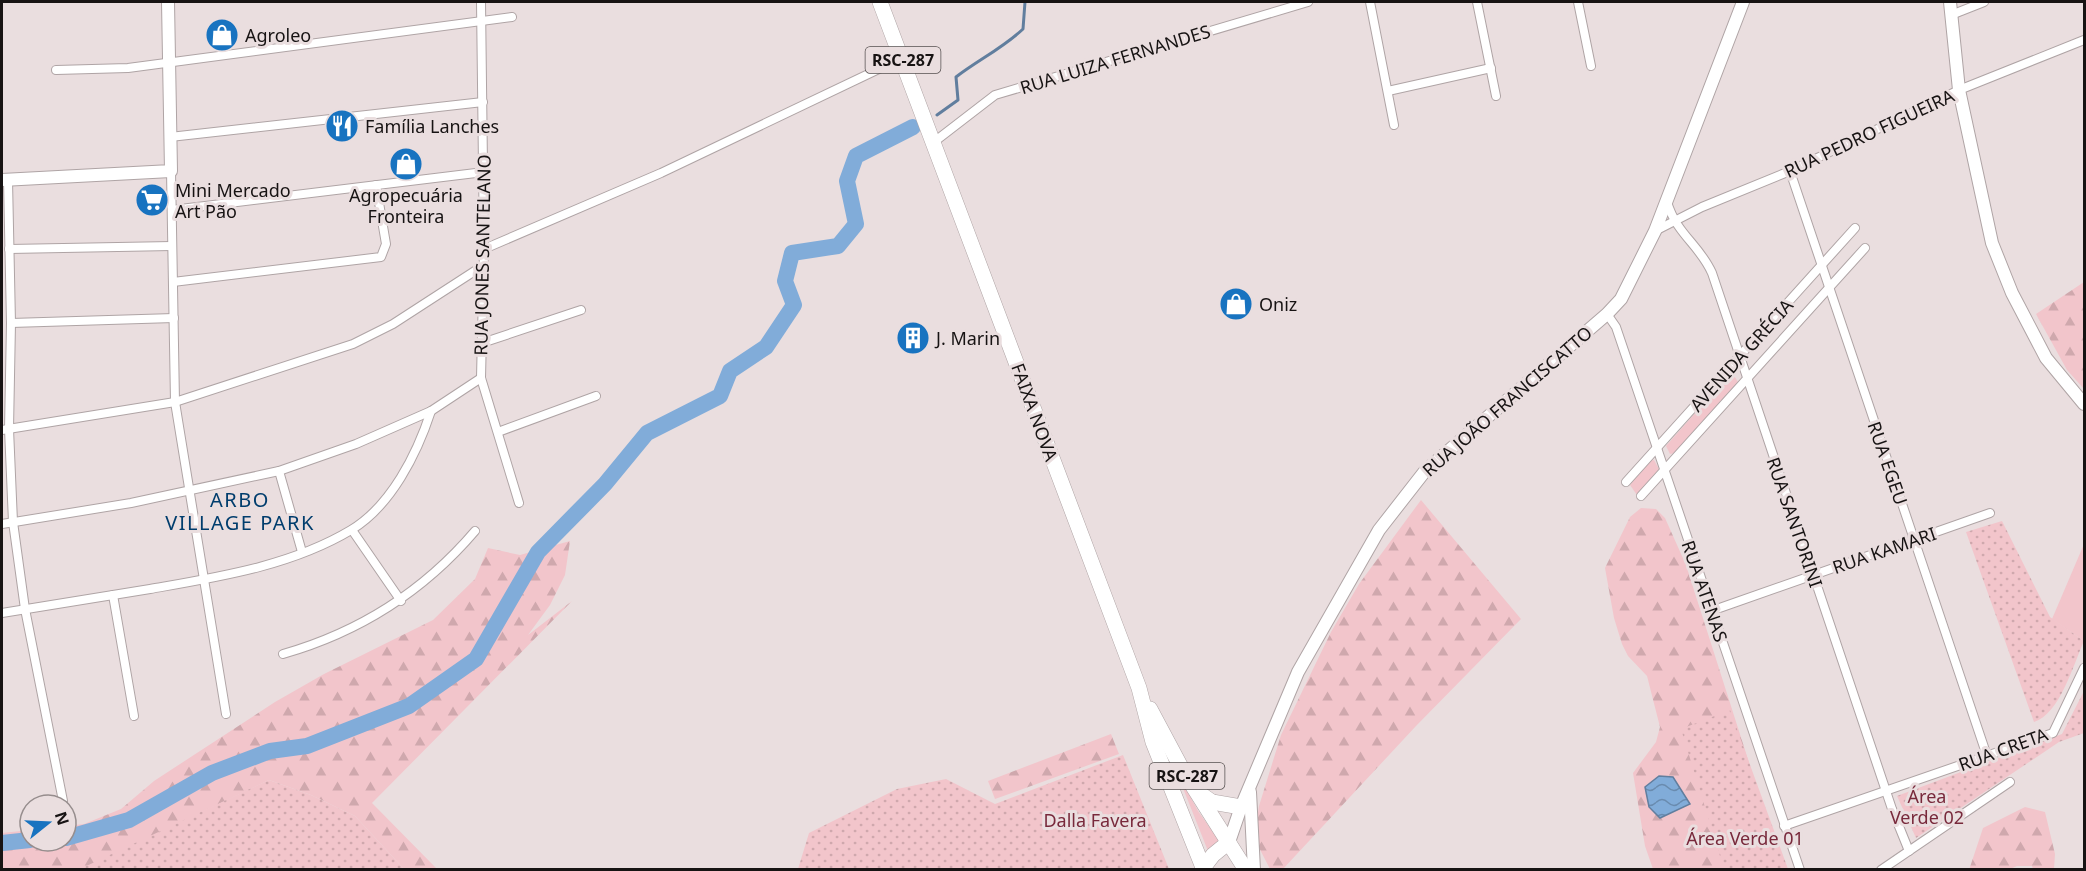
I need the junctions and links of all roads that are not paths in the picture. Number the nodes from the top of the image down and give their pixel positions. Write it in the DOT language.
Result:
graph roads {
  1 [pos="168,2"];
  2 [pos="481,2"];
  3 [pos="880,2"];
  4 [pos="1308,2"];
  5 [pos="1370,2"];
  6 [pos="1478,2"];
  7 [pos="1578,2"];
  8 [pos="1743,2"];
  9 [pos="1950,2"];
  10 [pos="1984,2"];
  11 [pos="1951,15"];
  12 [pos="512,17"];
  13 [pos="481,21"];
  14 [pos="2085,40"];
  15 [pos="902,58"];
  16 [pos="169,62"];
  17 [pos="1591,66"];
  18 [pos="1491,68"];
  19 [pos="56,70"];
  20 [pos="1959,90"];
  21 [pos="1388,91"];
  22 [pos="1496,96"];
  23 [pos="483,102"];
  24 [pos="1394,125"];
  25 [pos="170,137"];
  26 [pos="934,141"];
  27 [pos="171,171"];
  28 [pos="1790,171"];
  29 [pos="484,172"];
  30 [pos="4,180"];
  31 [pos="376,185"];
  32 [pos="1667,202"];
  33 [pos="172,210"];
  34 [pos="1673,222"];
  35 [pos="1855,228"];
  36 [pos="1655,231"];
  37 [pos="172,246"];
  38 [pos="1864,248"];
  39 [pos="9,249"];
  40 [pos="484,249"];
  41 [pos="484,265"];
  42 [pos="1821,265"];
  43 [pos="173,282"];
  44 [pos="1829,288"];
  45 [pos="581,310"];
  46 [pos="1607,314"];
  47 [pos="174,318"];
  48 [pos="11,323"];
  49 [pos="482,343"];
  50 [pos="1740,356"];
  51 [pos="481,378"];
  52 [pos="1748,380"];
  53 [pos="596,396"];
  54 [pos="175,402"];
  55 [pos="2085,404"];
  56 [pos="431,411"];
  57 [pos="5,430"];
  58 [pos="498,432"];
  59 [pos="1657,447"];
  60 [pos="1664,470"];
  61 [pos="279,471"];
  62 [pos="1626,482"];
  63 [pos="190,491"];
  64 [pos="1641,496"];
  65 [pos="519,503"];
  66 [pos="1990,513"];
  67 [pos="12,522"];
  68 [pos="2,524"];
  69 [pos="352,530"];
  70 [pos="475,531"];
  71 [pos="1914,539"];
  72 [pos="302,552"];
  73 [pos="1813,575"];
  74 [pos="206,579"];
  75 [pos="113,595"];
  76 [pos="401,601"];
  77 [pos="25,609"];
  78 [pos="1711,611"];
  79 [pos="2,613"];
  80 [pos="283,654"];
  81 [pos="2085,668"];
  82 [pos="1139,688"];
  83 [pos="226,714"];
  84 [pos="134,716"];
  85 [pos="1987,756"];
  86 [pos="2010,782"];
  87 [pos="1196,789"];
  88 [pos="1250,791"];
  89 [pos="1886,791"];
  90 [pos="61,793"];
  91 [pos="1241,807"];
  92 [pos="1784,826"];
  93 [pos="1229,842"];
  94 [pos="1909,851"];
  95 [pos="1204,869"];
  96 [pos="1246,870"];
  97 [pos="1254,870"];
  98 [pos="1800,870"];
  99 [pos="1881,870"];
  1 -- 16 [label="street"];
  2 -- 13 [label="street, RUA JONES SANTELANO"];
  3 -- 15 [label="highway, FAIXA NOVA / RSC-287"];
  4 -- 26 [label="street, RUA LUIZA FERNANDES"];
  5 -- 21 [label="street"];
  6 -- 18 [label="street"];
  7 -- 17 [label="street"];
  8 -- 32 [label="street, RUA JOÃO FRANCISCATTO"];
  9 -- 11 [label="street"];
  10 -- 11 [label="street"];
  11 -- 20 [label="street"];
  12 -- 13 [label="street"];
  13 -- 16 [label="street"];
  13 -- 23 [label="street, RUA JONES SANTELANO"];
  14 -- 20 [label="street, RUA PEDRO FIGUEIRA"];
  15 -- 26 [label="highway, FAIXA NOVA / RSC-287"];
  15 -- 40 [label="street"];
  16 -- 19 [label="street"];
  16 -- 25 [label="street"];
  18 -- 21 [label="street"];
  18 -- 22 [label="street"];
  20 -- 28 [label="street, RUA PEDRO FIGUEIRA"];
  20 -- 55 [label="street"];
  21 -- 24 [label="street"];
  23 -- 25 [label="street"];
  23 -- 29 [label="street, RUA JONES SANTELANO"];
  25 -- 27 [label="street"];
  26 -- 82 [label="highway, FAIXA NOVA / RSC-287"];
  27 -- 30 [label="street"];
  27 -- 33 [label="street"];
  28 -- 34 [label="street, RUA PEDRO FIGUEIRA"];
  28 -- 42 [label="street, RUA EGEU"];
  29 -- 31 [label="street"];
  29 -- 40 [label="street, RUA JONES SANTELANO"];
  30 -- 39 [label="street"];
  31 -- 33 [label="street"];
  31 -- 43 [label="street"];
  32 -- 34 [label="street, RUA SANTORINI"];
  32 -- 36 [label="street, RUA JOÃO FRANCISCATTO"];
  33 -- 37 [label="street"];
  34 -- 36 [label="street, RUA PEDRO FIGUEIRA"];
  34 -- 50 [label="street, RUA SANTORINI"];
  35 -- 42 [label="street, AVENIDA GRÉCIA"];
  36 -- 46 [label="street, RUA JOÃO FRANCISCATTO"];
  37 -- 39 [label="street"];
  37 -- 43 [label="street"];
  38 -- 44 [label="street, AVENIDA GRÉCIA"];
  39 -- 48 [label="street"];
  40 -- 41 [label="street, RUA JONES SANTELANO"];
  41 -- 49 [label="street, RUA JONES SANTELANO"];
  41 -- 54 [label="street"];
  42 -- 44 [label="street, RUA EGEU"];
  42 -- 50 [label="street, AVENIDA GRÉCIA"];
  43 -- 47 [label="street"];
  44 -- 52 [label="street, AVENIDA GRÉCIA"];
  44 -- 71 [label="street, RUA EGEU"];
  45 -- 49 [label="street"];
  46 -- 59 [label="street, RUA ATENAS"];
  46 -- 88 [label="street, RUA JOÃO FRANCISCATTO"];
  47 -- 48 [label="street"];
  47 -- 54 [label="street"];
  48 -- 57 [label="street"];
  49 -- 51 [label="street, RUA JONES SANTELANO"];
  50 -- 52 [label="street, RUA SANTORINI"];
  50 -- 59 [label="street, AVENIDA GRÉCIA"];
  51 -- 56 [label="street"];
  51 -- 58 [label="street, RUA JONES SANTELANO"];
  52 -- 60 [label="street, AVENIDA GRÉCIA"];
  52 -- 73 [label="street, RUA SANTORINI"];
  53 -- 58 [label="street"];
  54 -- 57 [label="street"];
  54 -- 63 [label="street"];
  56 -- 61 [label="street"];
  56 -- 69 [label="street"];
  57 -- 67 [label="street"];
  58 -- 65 [label="street, RUA JONES SANTELANO"];
  59 -- 60 [label="street, RUA ATENAS"];
  59 -- 62 [label="street, AVENIDA GRÉCIA"];
  60 -- 64 [label="street, AVENIDA GRÉCIA"];
  60 -- 78 [label="street, RUA ATENAS"];
  61 -- 63 [label="street"];
  61 -- 72 [label="street"];
  63 -- 67 [label="street"];
  63 -- 74 [label="street"];
  66 -- 71 [label="street, RUA KAMARI"];
  67 -- 68 [label="street"];
  67 -- 77 [label="street"];
  69 -- 72 [label="street"];
  69 -- 76 [label="street"];
  70 -- 76 [label="street"];
  71 -- 73 [label="street, RUA KAMARI"];
  71 -- 85 [label="street, RUA EGEU"];
  72 -- 74 [label="street"];
  73 -- 78 [label="street, RUA KAMARI"];
  73 -- 89 [label="street, RUA SANTORINI"];
  74 -- 75 [label="street"];
  74 -- 83 [label="street"];
  75 -- 77 [label="street"];
  75 -- 84 [label="street"];
  76 -- 80 [label="street"];
  77 -- 79 [label="street"];
  77 -- 90 [label="street"];
  78 -- 92 [label="street, RUA ATENAS"];
  81 -- 85 [label="street, RUA CRETA"];
  82 -- 87 [label="highway, FAIXA NOVA / RSC-287"];
  82 -- 95 [label="highway, FAIXA NOVA / RSC-287"];
  85 -- 89 [label="street, RUA CRETA"];
  86 -- 94 [label="street"];
  87 -- 91 [label="highway"];
  87 -- 93 [label="highway, FAIXA NOVA / RSC-287"];
  88 -- 91 [label="street, RUA JOÃO FRANCISCATTO"];
  88 -- 97 [label="street, RUA JOÃO FRANCISCATTO"];
  89 -- 92 [label="street, RUA CRETA"];
  89 -- 94 [label="street, RUA SANTORINI"];
  91 -- 93 [label="street, RUA JOÃO FRANCISCATTO"];
  92 -- 98 [label="street, RUA ATENAS"];
  93 -- 95 [label="highway, RSC-287"];
  93 -- 96 [label="highway, FAIXA NOVA / RSC-287"];
  94 -- 99 [label="street"];
}
